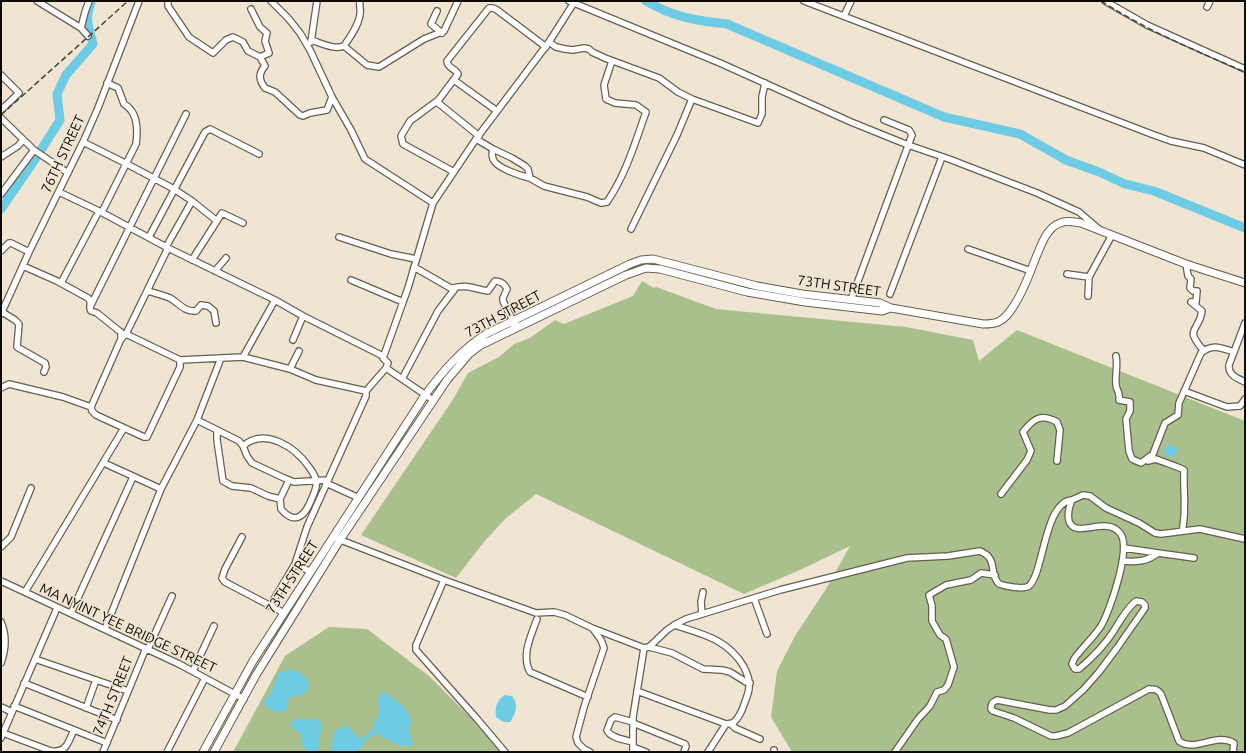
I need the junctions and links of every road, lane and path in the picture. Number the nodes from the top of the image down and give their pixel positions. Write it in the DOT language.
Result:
graph roads {
  1 [pos="37,1"];
  2 [pos="89,1"];
  3 [pos="139,1"];
  4 [pos="168,1"];
  5 [pos="272,1"];
  6 [pos="317,1"];
  7 [pos="360,1"];
  8 [pos="458,1"];
  9 [pos="805,1"];
  10 [pos="851,1"];
  11 [pos="1105,1"];
  12 [pos="1210,1"];
  13 [pos="573,2"];
  14 [pos="1207,7"];
  15 [pos="251,9"];
  16 [pos="437,11"];
  17 [pos="844,16"];
  18 [pos="81,28"];
  19 [pos="442,33"];
  20 [pos="88,36"];
  21 [pos="312,40"];
  22 [pos="547,44"];
  23 [pos="344,46"];
  24 [pos="310,50"];
  25 [pos="260,58"];
  26 [pos="612,61"];
  27 [pos="1245,69"];
  28 [pos="1,75"];
  29 [pos="454,80"];
  30 [pos="107,83"];
  31 [pos="765,84"];
  32 [pos="332,96"];
  33 [pos="692,99"];
  34 [pos="437,101"];
  35 [pos="1,110"];
  36 [pos="497,112"];
  37 [pos="186,114"];
  38 [pos="1,118"];
  39 [pos="884,120"];
  40 [pos="478,137"];
  41 [pos="23,140"];
  42 [pos="82,142"];
  43 [pos="908,145"];
  44 [pos="493,149"];
  45 [pos="36,151"];
  46 [pos="259,154"];
  47 [pos="1,157"];
  48 [pos="942,157"];
  49 [pos="126,164"];
  50 [pos="1245,165"];
  51 [pos="454,172"];
  52 [pos="68,173"];
  53 [pos="154,178"];
  54 [pos="530,178"];
  55 [pos="174,189"];
  56 [pos="59,192"];
  57 [pos="1,194"];
  58 [pos="192,201"];
  59 [pos="433,204"];
  60 [pos="101,212"];
  61 [pos="217,221"];
  62 [pos="243,223"];
  63 [pos="130,227"];
  64 [pos="631,229"];
  65 [pos="1102,231"];
  66 [pos="1112,235"];
  67 [pos="150,237"];
  68 [pos="339,238"];
  69 [pos="167,248"];
  70 [pos="968,249"];
  71 [pos="1,251"];
  72 [pos="29,252"];
  73 [pos="226,258"];
  74 [pos="416,259"];
  75 [pos="192,260"];
  76 [pos="1186,264"];
  77 [pos="23,266"];
  78 [pos="414,267"];
  79 [pos="216,271"];
  80 [pos="1031,272"];
  81 [pos="1067,274"];
  82 [pos="1089,278"];
  83 [pos="351,280"];
  84 [pos="61,283"];
  85 [pos="1245,283"];
  86 [pos="453,288"];
  87 [pos="148,290"];
  88 [pos="890,294"];
  89 [pos="1088,296"];
  90 [pos="276,300"];
  91 [pos="851,300"];
  92 [pos="403,302"];
  93 [pos="3,304"];
  94 [pos="90,307"];
  95 [pos="891,308"];
  96 [pos="1,313"];
  97 [pos="303,316"];
  98 [pos="216,323"];
  99 [pos="1245,323"];
  100 [pos="515,324"];
  101 [pos="126,334"];
  102 [pos="121,338"];
  103 [pos="294,340"];
  104 [pos="299,351"];
  105 [pos="1204,351"];
  106 [pos="1234,352"];
  107 [pos="383,356"];
  108 [pos="1116,356"];
  109 [pos="243,357"];
  110 [pos="221,358"];
  111 [pos="180,360"];
  112 [pos="386,368"];
  113 [pos="290,369"];
  114 [pos="44,372"];
  115 [pos="402,379"];
  116 [pos="1245,382"];
  117 [pos="1,388"];
  118 [pos="366,391"];
  119 [pos="1184,391"];
  120 [pos="425,395"];
  121 [pos="433,400"];
  122 [pos="1245,400"];
  123 [pos="91,407"];
  124 [pos="197,420"];
  125 [pos="124,428"];
  126 [pos="217,432"];
  127 [pos="243,446"];
  128 [pos="1057,462"];
  129 [pos="1143,462"];
  130 [pos="104,463"];
  131 [pos="133,477"];
  132 [pos="289,480"];
  133 [pos="317,480"];
  134 [pos="326,481"];
  135 [pos="31,488"];
  136 [pos="161,489"];
  137 [pos="1001,494"];
  138 [pos="359,498"];
  139 [pos="280,499"];
  140 [pos="1072,500"];
  141 [pos="1182,531"];
  142 [pos="242,537"];
  143 [pos="337,538"];
  144 [pos="1245,539"];
  145 [pos="1,547"];
  146 [pos="1124,548"];
  147 [pos="1158,553"];
  148 [pos="1194,558"];
  149 [pos="1122,561"];
  150 [pos="295,564"];
  151 [pos="311,572"];
  152 [pos="995,575"];
  153 [pos="444,580"];
  154 [pos="1,581"];
  155 [pos="25,592"];
  156 [pos="703,592"];
  157 [pos="172,596"];
  158 [pos="754,598"];
  159 [pos="270,606"];
  160 [pos="57,608"];
  161 [pos="70,613"];
  162 [pos="284,613"];
  163 [pos="702,614"];
  164 [pos="536,619"];
  165 [pos="1,622"];
  166 [pos="674,625"];
  167 [pos="214,626"];
  168 [pos="592,628"];
  169 [pos="105,629"];
  170 [pos="767,634"];
  171 [pos="646,648"];
  172 [pos="147,649"];
  173 [pos="34,659"];
  174 [pos="1,663"];
  175 [pos="192,671"];
  176 [pos="205,678"];
  177 [pos="96,680"];
  178 [pos="24,683"];
  179 [pos="750,683"];
  180 [pos="637,691"];
  181 [pos="128,692"];
  182 [pos="234,693"];
  183 [pos="588,697"];
  184 [pos="244,698"];
  185 [pos="1,707"];
  186 [pos="86,708"];
  187 [pos="13,709"];
  188 [pos="117,720"];
  189 [pos="633,723"];
  190 [pos="729,724"];
  191 [pos="74,730"];
  192 [pos="2,735"];
  193 [pos="760,739"];
  194 [pos="107,742"];
  195 [pos="633,747"];
  196 [pos="103,752"];
  197 [pos="167,752"];
  198 [pos="203,752"];
  199 [pos="214,752"];
  200 [pos="505,752"];
  201 [pos="590,752"];
  202 [pos="646,752"];
  203 [pos="684,752"];
  204 [pos="708,752"];
  205 [pos="895,752"];
  206 [pos="1233,752"];
  1 -- 18 [label="street"];
  2 -- 18 [label="street"];
  3 -- 30 [label="street, 76TH STREET"];
  4 -- 25 [label="street"];
  5 -- 24 [label="street"];
  6 -- 21 [label="street"];
  7 -- 23 [label="street"];
  8 -- 19 [label="street"];
  9 -- 17 [label="street"];
  10 -- 17 [label="street"];
  11 -- 27 [label="street"];
  12 -- 14 [label="street"];
  13 -- 22 [label="street"];
  13 -- 31 [label="street"];
  15 -- 25 [label="street"];
  16 -- 19 [label="street"];
  17 -- 50 [label="street"];
  18 -- 20 [label="street"];
  19 -- 23 [label="street"];
  21 -- 23 [label="street"];
  21 -- 24 [label="street"];
  22 -- 26 [label="street"];
  22 -- 29 [label="street"];
  22 -- 36 [label="street"];
  24 -- 32 [label="street"];
  25 -- 32 [label="street"];
  26 -- 33 [label="street"];
  26 -- 54 [label="street"];
  28 -- 35 [label="street"];
  29 -- 34 [label="street"];
  29 -- 36 [label="street"];
  30 -- 42 [label="street, 76TH STREET"];
  30 -- 49 [label="street"];
  31 -- 33 [label="street"];
  31 -- 43 [label="street"];
  32 -- 59 [label="street"];
  33 -- 64 [label="street"];
  34 -- 40 [label="street"];
  34 -- 51 [label="street"];
  36 -- 40 [label="street"];
  37 -- 53 [label="street"];
  38 -- 41 [label="street"];
  39 -- 43 [label="street"];
  40 -- 44 [label="street"];
  40 -- 51 [label="street"];
  41 -- 45 [label="street"];
  41 -- 47 [label="street"];
  42 -- 49 [label="street"];
  42 -- 52 [label="street, 76TH STREET"];
  43 -- 48 [label="street"];
  43 -- 91 [label="street"];
  44 -- 54 [label="street"];
  44 -- 54 [label="street"];
  45 -- 52 [label="street"];
  45 -- 57 [label="street"];
  46 -- 55 [label="street"];
  48 -- 65 [label="street"];
  48 -- 88 [label="street"];
  49 -- 53 [label="street"];
  49 -- 60 [label="street"];
  51 -- 59 [label="street"];
  52 -- 56 [label="street, 76TH STREET"];
  53 -- 55 [label="street"];
  53 -- 63 [label="street"];
  55 -- 58 [label="street"];
  55 -- 67 [label="street"];
  56 -- 60 [label="street"];
  56 -- 72 [label="street, 76TH STREET"];
  58 -- 61 [label="street"];
  58 -- 69 [label="street"];
  59 -- 74 [label="street"];
  60 -- 63 [label="street"];
  60 -- 84 [label="street"];
  61 -- 62 [label="street"];
  61 -- 75 [label="street"];
  63 -- 67 [label="street"];
  63 -- 94 [label="street"];
  65 -- 66 [label="main road"];
  65 -- 80 [label="main road"];
  66 -- 76 [label="main road"];
  66 -- 82 [label="street"];
  67 -- 69 [label="street"];
  68 -- 74 [label="street"];
  69 -- 75 [label="street"];
  69 -- 87 [label="street"];
  70 -- 80 [label="street"];
  71 -- 72 [label="street"];
  72 -- 77 [label="street, 76TH STREET"];
  73 -- 79 [label="street"];
  74 -- 78 [label="street"];
  75 -- 79 [label="street"];
  76 -- 85 [label="main road"];
  76 -- 105 [label="street"];
  77 -- 84 [label="street"];
  77 -- 93 [label="street, 76TH STREET"];
  78 -- 86 [label="street"];
  78 -- 92 [label="street"];
  79 -- 90 [label="street"];
  80 -- 95 [label="main road"];
  81 -- 82 [label="street"];
  82 -- 89 [label="street"];
  83 -- 92 [label="street"];
  84 -- 94 [label="street"];
  86 -- 100 [label="street"];
  86 -- 115 [label="street"];
  87 -- 98 [label="street"];
  87 -- 101 [label="street"];
  90 -- 97 [label="street"];
  90 -- 109 [label="street"];
  91 -- 95 [label="main road, 73TH STREET"];
  91 -- 100 [label="main road, 73TH STREET"];
  92 -- 107 [label="street"];
  93 -- 96 [label="street, 76TH STREET"];
  94 -- 102 [label="street"];
  95 -- 100 [label="main road, 73TH STREET"];
  96 -- 114 [label="street"];
  97 -- 103 [label="street"];
  97 -- 107 [label="street"];
  99 -- 106 [label="street"];
  100 -- 120 [label="main road, 73TH STREET"];
  100 -- 121 [label="main road, 73TH STREET"];
  101 -- 102 [label="street"];
  101 -- 111 [label="street"];
  102 -- 123 [label="street"];
  104 -- 113 [label="street"];
  105 -- 106 [label="street"];
  105 -- 119 [label="street"];
  106 -- 116 [label="street"];
  107 -- 112 [label="street"];
  108 -- 129 [label="street"];
  109 -- 110 [label="street"];
  109 -- 113 [label="street"];
  110 -- 111 [label="street"];
  110 -- 124 [label="street"];
  111 -- 125 [label="street"];
  112 -- 115 [label="street"];
  112 -- 118 [label="street"];
  113 -- 118 [label="street"];
  115 -- 120 [label="street"];
  117 -- 123 [label="street"];
  118 -- 134 [label="street"];
  119 -- 122 [label="street"];
  119 -- 129 [label="street"];
  120 -- 121 [label="street"];
  120 -- 138 [label="main road, 73TH STREET"];
  121 -- 143 [label="main road, 73TH STREET"];
  123 -- 125 [label="street"];
  124 -- 126 [label="street"];
  124 -- 136 [label="street"];
  125 -- 130 [label="street"];
  126 -- 127 [label="street"];
  126 -- 139 [label="street"];
  127 -- 132 [label="street"];
  127 -- 133 [label="street"];
  128 -- 137 [label="street"];
  129 -- 141 [label="street"];
  130 -- 131 [label="street"];
  130 -- 155 [label="street"];
  131 -- 136 [label="street"];
  131 -- 161 [label="street"];
  132 -- 133 [label="street"];
  132 -- 139 [label="street"];
  133 -- 134 [label="street"];
  133 -- 139 [label="street"];
  134 -- 138 [label="street"];
  134 -- 150 [label="street"];
  135 -- 145 [label="street"];
  136 -- 169 [label="street"];
  138 -- 143 [label="main road, 73TH STREET"];
  140 -- 141 [label="street"];
  140 -- 146 [label="street"];
  140 -- 152 [label="street"];
  141 -- 144 [label="street"];
  142 -- 159 [label="street"];
  143 -- 151 [label="main road, 73TH STREET"];
  143 -- 153 [label="street"];
  143 -- 184 [label="main road, 73TH STREET"];
  146 -- 147 [label="street"];
  146 -- 149 [label="street"];
  147 -- 148 [label="street"];
  147 -- 149 [label="street"];
  149 -- 206 [label="street"];
  150 -- 151 [label="street"];
  150 -- 159 [label="street"];
  151 -- 162 [label="main road, 73TH STREET"];
  152 -- 158 [label="street"];
  152 -- 205 [label="street"];
  153 -- 168 [label="street"];
  153 -- 200 [label="street"];
  154 -- 155 [label="street, MA NYINT YEE BRIDGE STREET"];
  155 -- 160 [label="street, MA NYINT YEE BRIDGE STREET"];
  156 -- 163 [label="street"];
  157 -- 172 [label="street, 74TH STREET"];
  158 -- 163 [label="street"];
  158 -- 170 [label="street"];
  159 -- 162 [label="street"];
  160 -- 161 [label="street, MA NYINT YEE BRIDGE STREET"];
  160 -- 173 [label="street"];
  161 -- 169 [label="street, MA NYINT YEE BRIDGE STREET"];
  162 -- 182 [label="main road, 73TH STREET"];
  163 -- 166 [label="street"];
  164 -- 183 [label="street"];
  165 -- 174 [label="street"];
  166 -- 171 [label="street"];
  166 -- 179 [label="street"];
  167 -- 175 [label="street"];
  168 -- 171 [label="street"];
  168 -- 183 [label="street"];
  169 -- 172 [label="street, MA NYINT YEE BRIDGE STREET"];
  171 -- 179 [label="street"];
  171 -- 180 [label="street"];
  172 -- 175 [label="street, MA NYINT YEE BRIDGE STREET"];
  172 -- 181 [label="street, 74TH STREET"];
  173 -- 177 [label="street"];
  173 -- 178 [label="street"];
  175 -- 176 [label="street, MA NYINT YEE BRIDGE STREET"];
  176 -- 182 [label="street, MA NYINT YEE BRIDGE STREET"];
  176 -- 197 [label="street"];
  177 -- 181 [label="street"];
  177 -- 186 [label="street"];
  178 -- 186 [label="street"];
  178 -- 187 [label="street"];
  179 -- 190 [label="street"];
  180 -- 189 [label="street"];
  180 -- 190 [label="street"];
  181 -- 188 [label="street, 74TH STREET"];
  182 -- 184 [label="street, MA NYINT YEE BRIDGE STREET"];
  182 -- 198 [label="main road, 73TH STREET"];
  183 -- 201 [label="street"];
  184 -- 199 [label="main road, 73TH STREET"];
  185 -- 187 [label="street"];
  186 -- 188 [label="street"];
  187 -- 191 [label="street"];
  187 -- 192 [label="street"];
  188 -- 194 [label="street, 74TH STREET"];
  189 -- 195 [label="street"];
  189 -- 195 [label="street"];
  189 -- 203 [label="street"];
  190 -- 193 [label="street"];
  190 -- 204 [label="street"];
  191 -- 192 [label="street"];
  191 -- 194 [label="street"];
  194 -- 196 [label="street, 74TH STREET"];
  195 -- 202 [label="street"];
}
